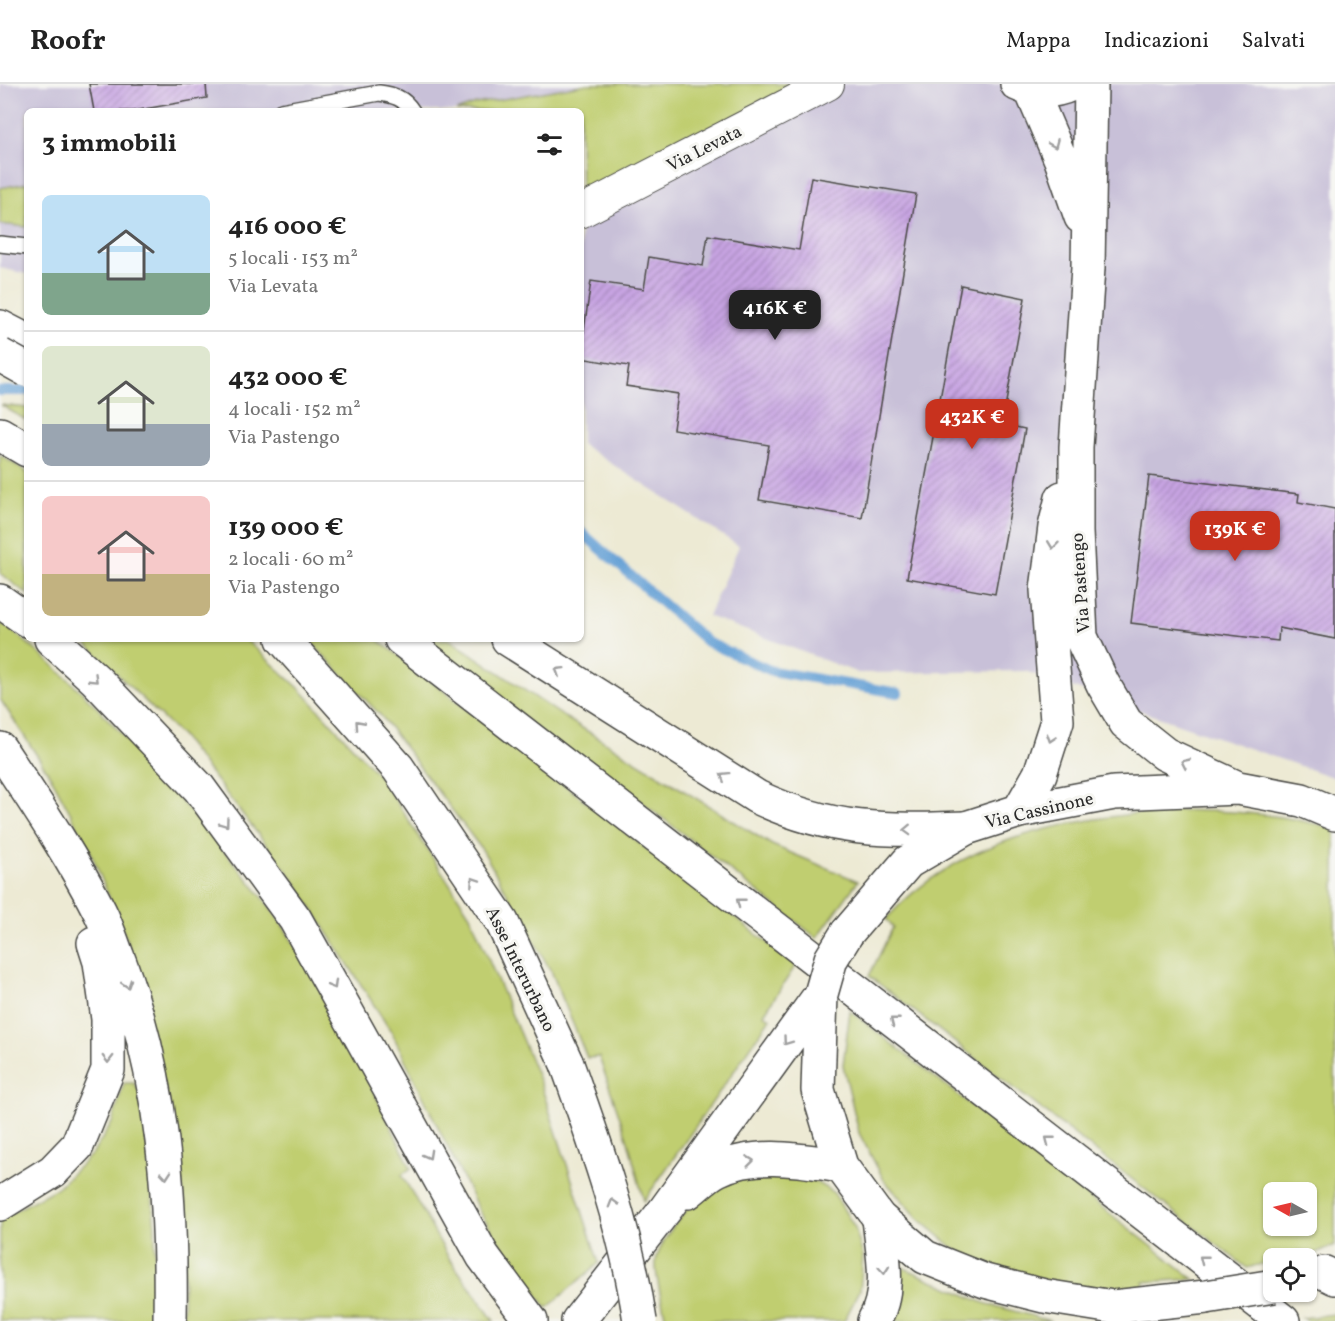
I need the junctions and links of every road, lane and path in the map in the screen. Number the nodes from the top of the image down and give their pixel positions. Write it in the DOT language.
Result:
graph roads {
  1 [pos="828,84"];
  2 [pos="1072,84"];
  3 [pos="1091,84"];
  4 [pos="1024,87"];
  5 [pos="297,108"];
  6 [pos="410,108"];
  7 [pos="584,210"];
  8 [pos="1087,236"];
  9 [pos="0,244"];
  10 [pos="24,247"];
  11 [pos="0,327"];
  12 [pos="24,339"];
  13 [pos="0,355"];
  14 [pos="24,363"];
  15 [pos="0,365"];
  16 [pos="24,368"];
  17 [pos="0,434"];
  18 [pos="1076,447"];
  19 [pos="24,448"];
  20 [pos="0,601"];
  21 [pos="24,618"];
  22 [pos="54,642"];
  23 [pos="286,642"];
  24 [pos="405,642"];
  25 [pos="513,642"];
  26 [pos="0,749"];
  27 [pos="1238,788"];
  28 [pos="1019,811"];
  29 [pos="1335,814"];
  30 [pos="48,821"];
  31 [pos="966,828"];
  32 [pos="821,994"];
  33 [pos="841,1166"];
  34 [pos="0,1204"];
  35 [pos="665,1210"];
  36 [pos="879,1218"];
  37 [pos="1263,1288"];
  38 [pos="170,1321"];
  39 [pos="531,1321"];
  40 [pos="578,1321"];
  41 [pos="640,1321"];
  42 [pos="874,1321"];
  43 [pos="1282,1321"];
  1 -- 7 [label="street, Via Levata"];
  2 -- 4 [label="main road"];
  3 -- 8 [label="main road, Via Pastengo"];
  4 -- 8 [label="main road, Via Pastengo, one-way"];
  5 -- 6 [label="lane"];
  8 -- 18 [label="main road, Via Pastengo"];
  9 -- 10 [label="lane"];
  11 -- 12 [label="main road"];
  13 -- 16 [label="main road, bridge"];
  14 -- 15 [label="street"];
  17 -- 19 [label="main road"];
  27 -- 18 [label="main road, Via Pastengo, one-way"];
  18 -- 28 [label="main road, Via Pastengo, one-way"];
  20 -- 21 [label="main road"];
  22 -- 39 [label="main road, one-way"];
  41 -- 23 [label="main road, Asse Interurbano, one-way, bridge"];
  43 -- 24 [label="main road, one-way"];
  31 -- 25 [label="main road, one-way"];
  26 -- 30 [label="main road"];
  27 -- 28 [label="main road, Via Cassinone"];
  27 -- 29 [label="main road, Via Cassinone"];
  28 -- 31 [label="main road, Via Cassinone"];
  30 -- 34 [label="main road, one-way"];
  30 -- 38 [label="main road, one-way"];
  31 -- 32 [label="main road, Via Cassinone, bridge"];
  32 -- 33 [label="main road, Via Cassinone"];
  32 -- 35 [label="main road, Via Cassinone, one-way"];
  35 -- 33 [label="main road, Via Cassinone, one-way"];
  33 -- 36 [label="main road, Via Cassinone"];
  35 -- 40 [label="main road, Via Cassinone"];
  36 -- 37 [label="main road, Via Cassinone, bridge"];
  36 -- 42 [label="main road, one-way"];
}
